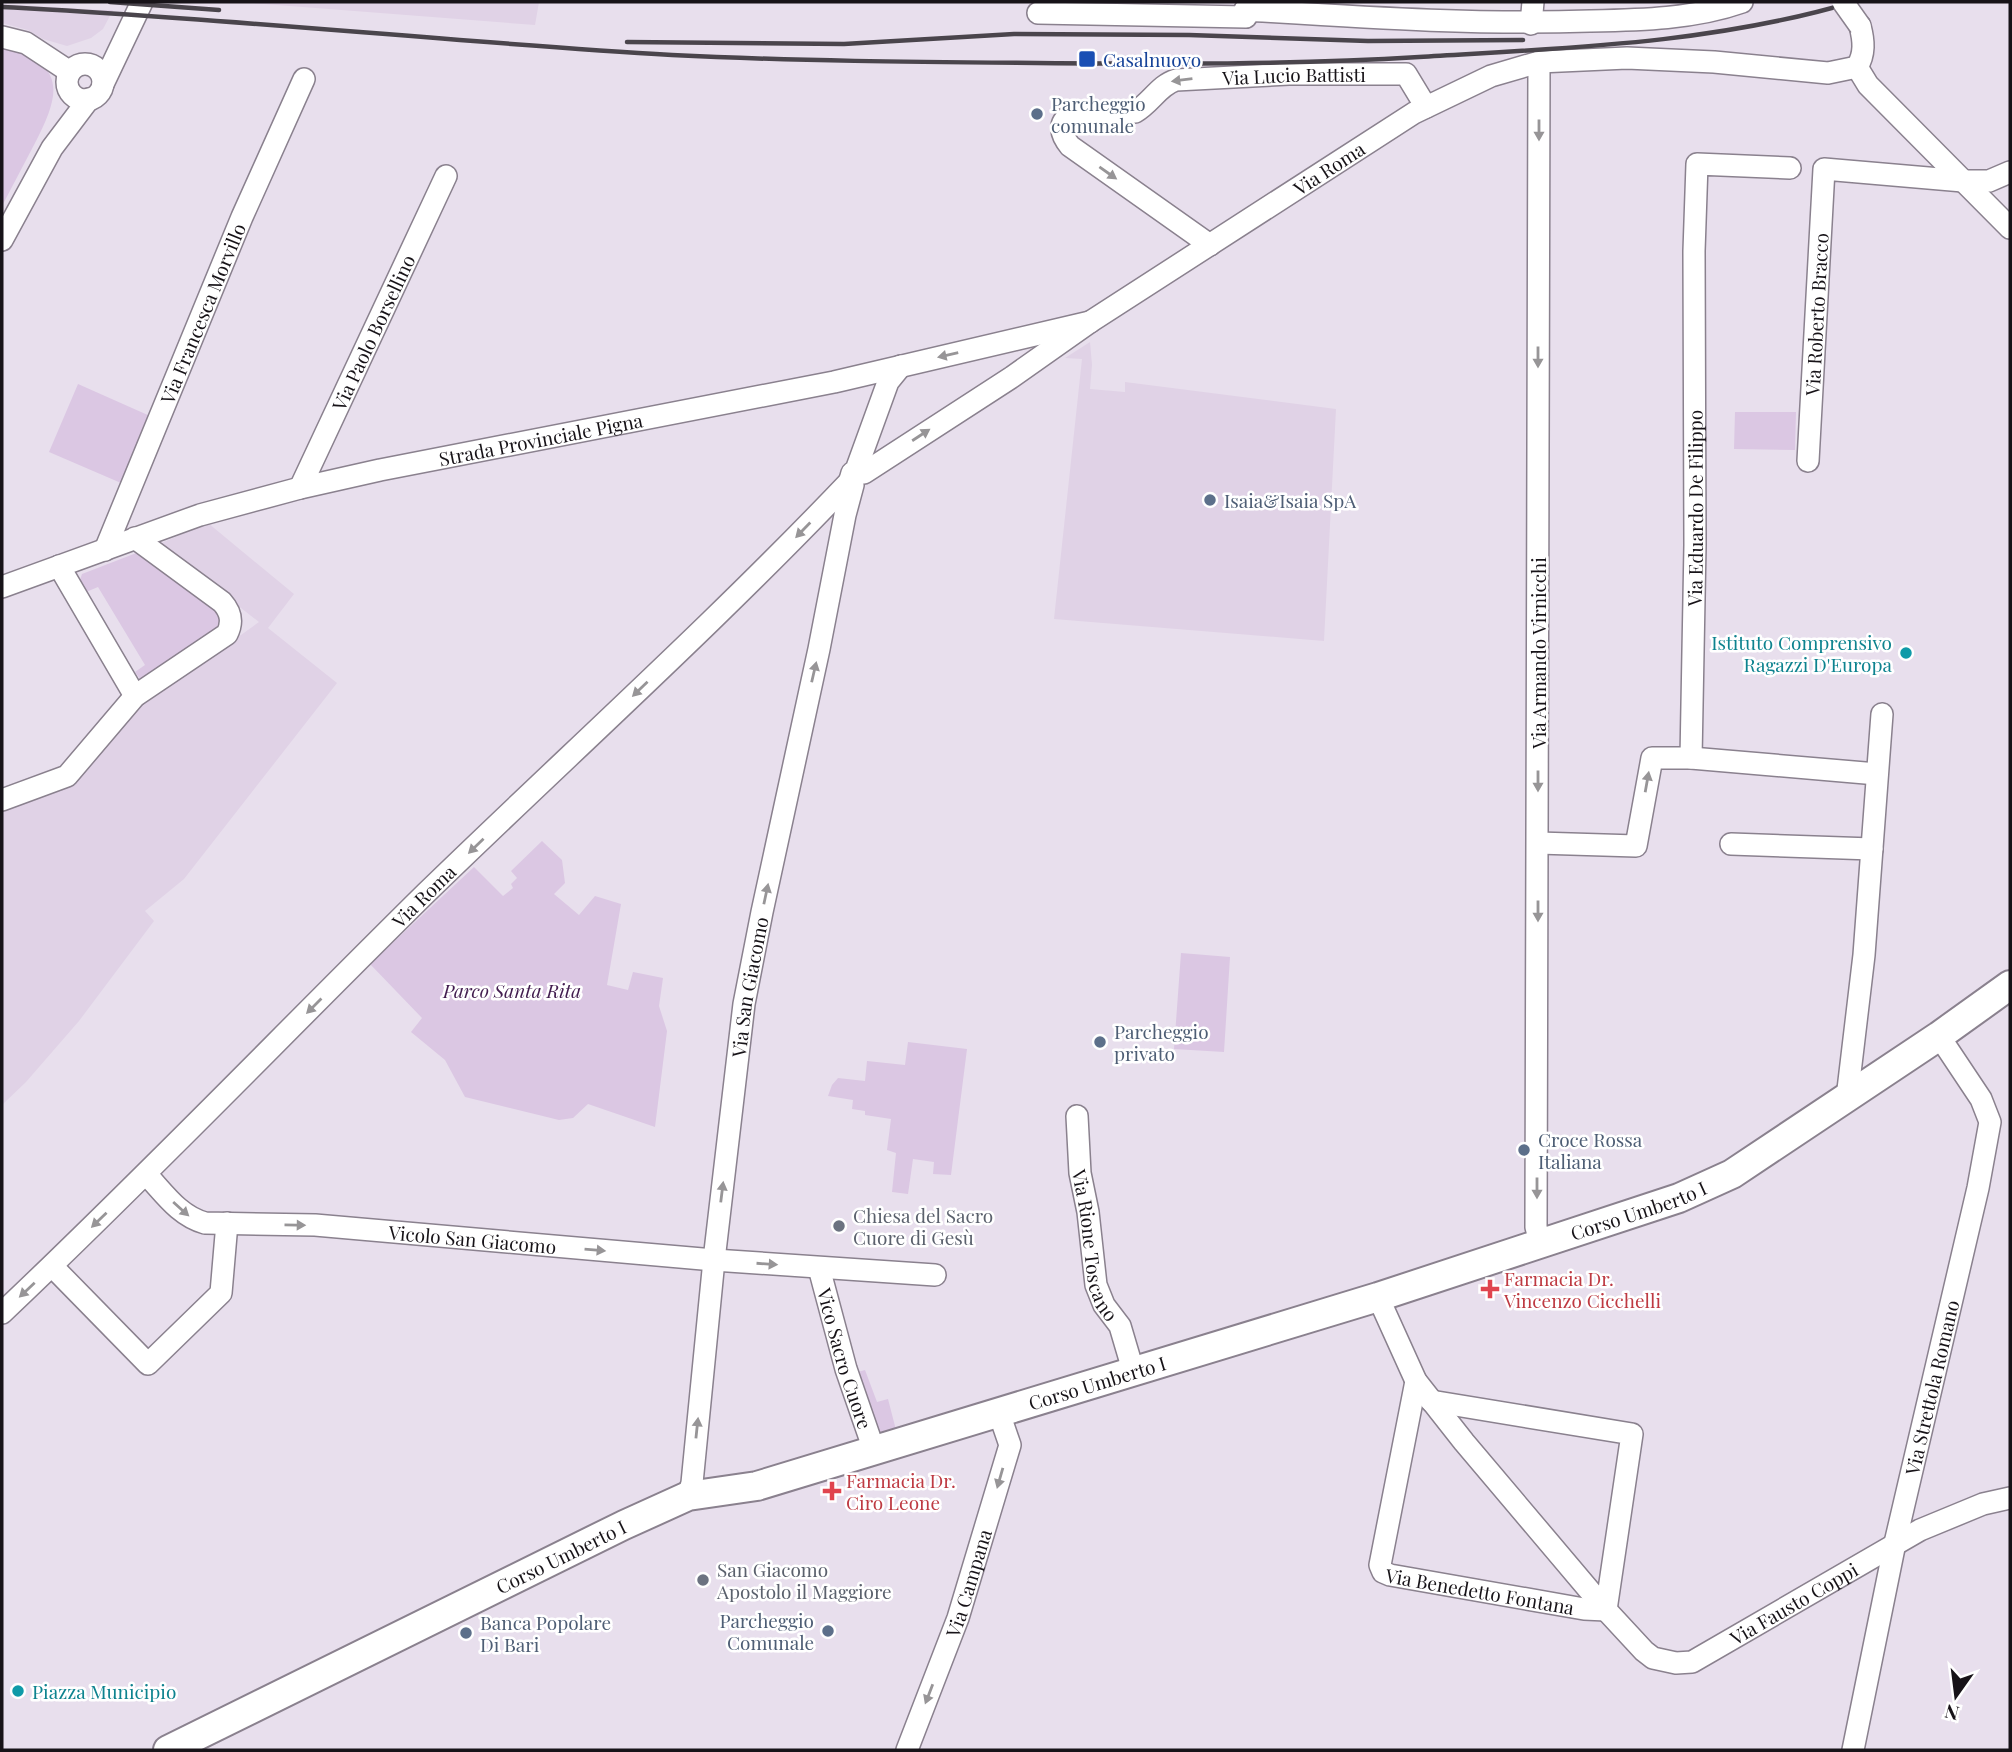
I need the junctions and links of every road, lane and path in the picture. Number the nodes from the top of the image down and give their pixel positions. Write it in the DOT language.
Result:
graph roads {
  1 [pos="142,2"];
  2 [pos="1533,2"];
  3 [pos="1742,2"];
  4 [pos="1843,2"];
  5 [pos="1247,6"];
  6 [pos="1038,13"];
  7 [pos="1531,24"];
  8 [pos="129,27"];
  9 [pos="2,37"];
  10 [pos="1539,62"];
  11 [pos="1857,67"];
  12 [pos="74,74"];
  13 [pos="304,79"];
  14 [pos="96,92"];
  15 [pos="1426,107"];
  16 [pos="52,148"];
  17 [pos="1790,168"];
  18 [pos="2010,172"];
  19 [pos="446,176"];
  20 [pos="1963,181"];
  21 [pos="2010,228"];
  22 [pos="2,240"];
  23 [pos="1210,245"];
  24 [pos="1090,322"];
  25 [pos="995,344"];
  26 [pos="901,366"];
  27 [pos="1012,377"];
  28 [pos="834,382"];
  29 [pos="878,409"];
  30 [pos="1808,461"];
  31 [pos="856,477"];
  32 [pos="300,488"];
  33 [pos="135,538"];
  34 [pos="104,550"];
  35 [pos="59,566"];
  36 [pos="2,587"];
  37 [pos="135,696"];
  38 [pos="1882,714"];
  39 [pos="1691,758"];
  40 [pos="1877,775"];
  41 [pos="2,800"];
  42 [pos="1538,843"];
  43 [pos="1731,844"];
  44 [pos="1872,849"];
  45 [pos="2010,985"];
  46 [pos="1939,1036"];
  47 [pos="1847,1098"];
  48 [pos="1077,1116"];
  49 [pos="146,1174"];
  50 [pos="227,1223"];
  51 [pos="1539,1243"];
  52 [pos="714,1260"];
  53 [pos="52,1266"];
  54 [pos="819,1268"];
  55 [pos="935,1275"];
  56 [pos="1378,1297"];
  57 [pos="2,1313"];
  58 [pos="1133,1370"];
  59 [pos="1416,1381"];
  60 [pos="1431,1401"];
  61 [pos="999,1413"];
  62 [pos="874,1450"];
  63 [pos="688,1496"];
  64 [pos="2010,1498"];
  65 [pos="1895,1543"];
  66 [pos="1606,1610"];
  67 [pos="1692,1662"];
  68 [pos="167,1750"];
  69 [pos="907,1750"];
  70 [pos="1853,1750"];
  1 -- 8 [label="street"];
  2 -- 7 [label="street"];
  3 -- 7 [label="street"];
  4 -- 11 [label="street, bridge"];
  5 -- 6 [label="street"];
  5 -- 7 [label="street"];
  8 -- 12 [label="street"];
  8 -- 14 [label="street"];
  9 -- 12 [label="street"];
  10 -- 11 [label="street, Via Roma"];
  10 -- 15 [label="street, Via Roma"];
  10 -- 42 [label="street, Via Armando Virnicchi, one-way"];
  11 -- 20 [label="street"];
  12 -- 14 [label="street"];
  12 -- 14 [label="street"];
  12 -- 16 [label="street"];
  13 -- 34 [label="street, Via Francesca Morvillo"];
  14 -- 16 [label="street"];
  15 -- 23 [label="street, Via Roma"];
  15 -- 23 [label="street, Via Lucio Battisti, one-way"];
  16 -- 22 [label="street"];
  17 -- 39 [label="street, Via Eduardo De Filippo"];
  18 -- 20 [label="street"];
  19 -- 32 [label="street, Via Paolo Borsellino"];
  20 -- 21 [label="street"];
  20 -- 30 [label="street, Via Roberto Bracco"];
  23 -- 24 [label="street, Via Roma"];
  24 -- 25 [label="street, Strada Provinciale Pigna"];
  24 -- 27 [label="street, Via Roma"];
  25 -- 26 [label="street, Strada Provinciale Pigna, one-way"];
  25 -- 27 [label="street"];
  26 -- 28 [label="street, Strada Provinciale Pigna"];
  26 -- 29 [label="street, Via Roma"];
  31 -- 27 [label="street, Via Roma, one-way"];
  28 -- 29 [label="street"];
  28 -- 32 [label="street, Strada Provinciale Pigna"];
  29 -- 31 [label="street, Via Roma"];
  31 -- 49 [label="street, Via Roma, one-way"];
  52 -- 31 [label="street, Via San Giacomo, one-way"];
  32 -- 33 [label="street, Strada Provinciale Pigna"];
  33 -- 34 [label="street, Strada Provinciale Pigna"];
  33 -- 37 [label="street"];
  34 -- 35 [label="street, Strada Provinciale Pigna"];
  35 -- 36 [label="street, Strada Provinciale Pigna"];
  35 -- 37 [label="street"];
  37 -- 41 [label="street"];
  38 -- 40 [label="street"];
  39 -- 40 [label="street"];
  42 -- 39 [label="street, one-way"];
  40 -- 44 [label="street"];
  42 -- 51 [label="street, Via Armando Virnicchi, one-way"];
  43 -- 44 [label="street"];
  44 -- 47 [label="street"];
  45 -- 46 [label="main road, Corso Umberto I"];
  46 -- 47 [label="main road, Corso Umberto I"];
  46 -- 65 [label="street, Via Strettola Romano"];
  47 -- 51 [label="main road, Corso Umberto I"];
  48 -- 58 [label="street, Via Rione Toscano"];
  49 -- 50 [label="street, Vicolo San Giacomo, one-way"];
  49 -- 53 [label="street, Via Roma, one-way"];
  50 -- 52 [label="street, Vicolo San Giacomo, one-way"];
  50 -- 53 [label="street"];
  51 -- 56 [label="main road, Corso Umberto I"];
  52 -- 54 [label="street, Vicolo San Giacomo, one-way"];
  63 -- 52 [label="street, Via San Giacomo, one-way"];
  53 -- 57 [label="street, Via Roma, one-way"];
  54 -- 55 [label="street, Vicolo San Giacomo"];
  54 -- 62 [label="street, Vico Sacro Cuore"];
  56 -- 58 [label="main road, Corso Umberto I"];
  56 -- 59 [label="street, Via Benedetto Fontana"];
  58 -- 61 [label="main road, Corso Umberto I"];
  59 -- 60 [label="street, Via Benedetto Fontana"];
  59 -- 66 [label="street, Via Benedetto Fontana"];
  60 -- 66 [label="street, Via Benedetto Fontana"];
  60 -- 66 [label="street"];
  61 -- 62 [label="main road, Corso Umberto I"];
  61 -- 69 [label="street, Via Campana, one-way"];
  62 -- 63 [label="main road, Corso Umberto I"];
  63 -- 68 [label="main road, Corso Umberto I"];
  64 -- 65 [label="street, Via Fausto Coppi"];
  65 -- 67 [label="street, Via Fausto Coppi"];
  65 -- 70 [label="street, Via Strettola Romano"];
  66 -- 67 [label="street, Via Benedetto Fontana"];
}
